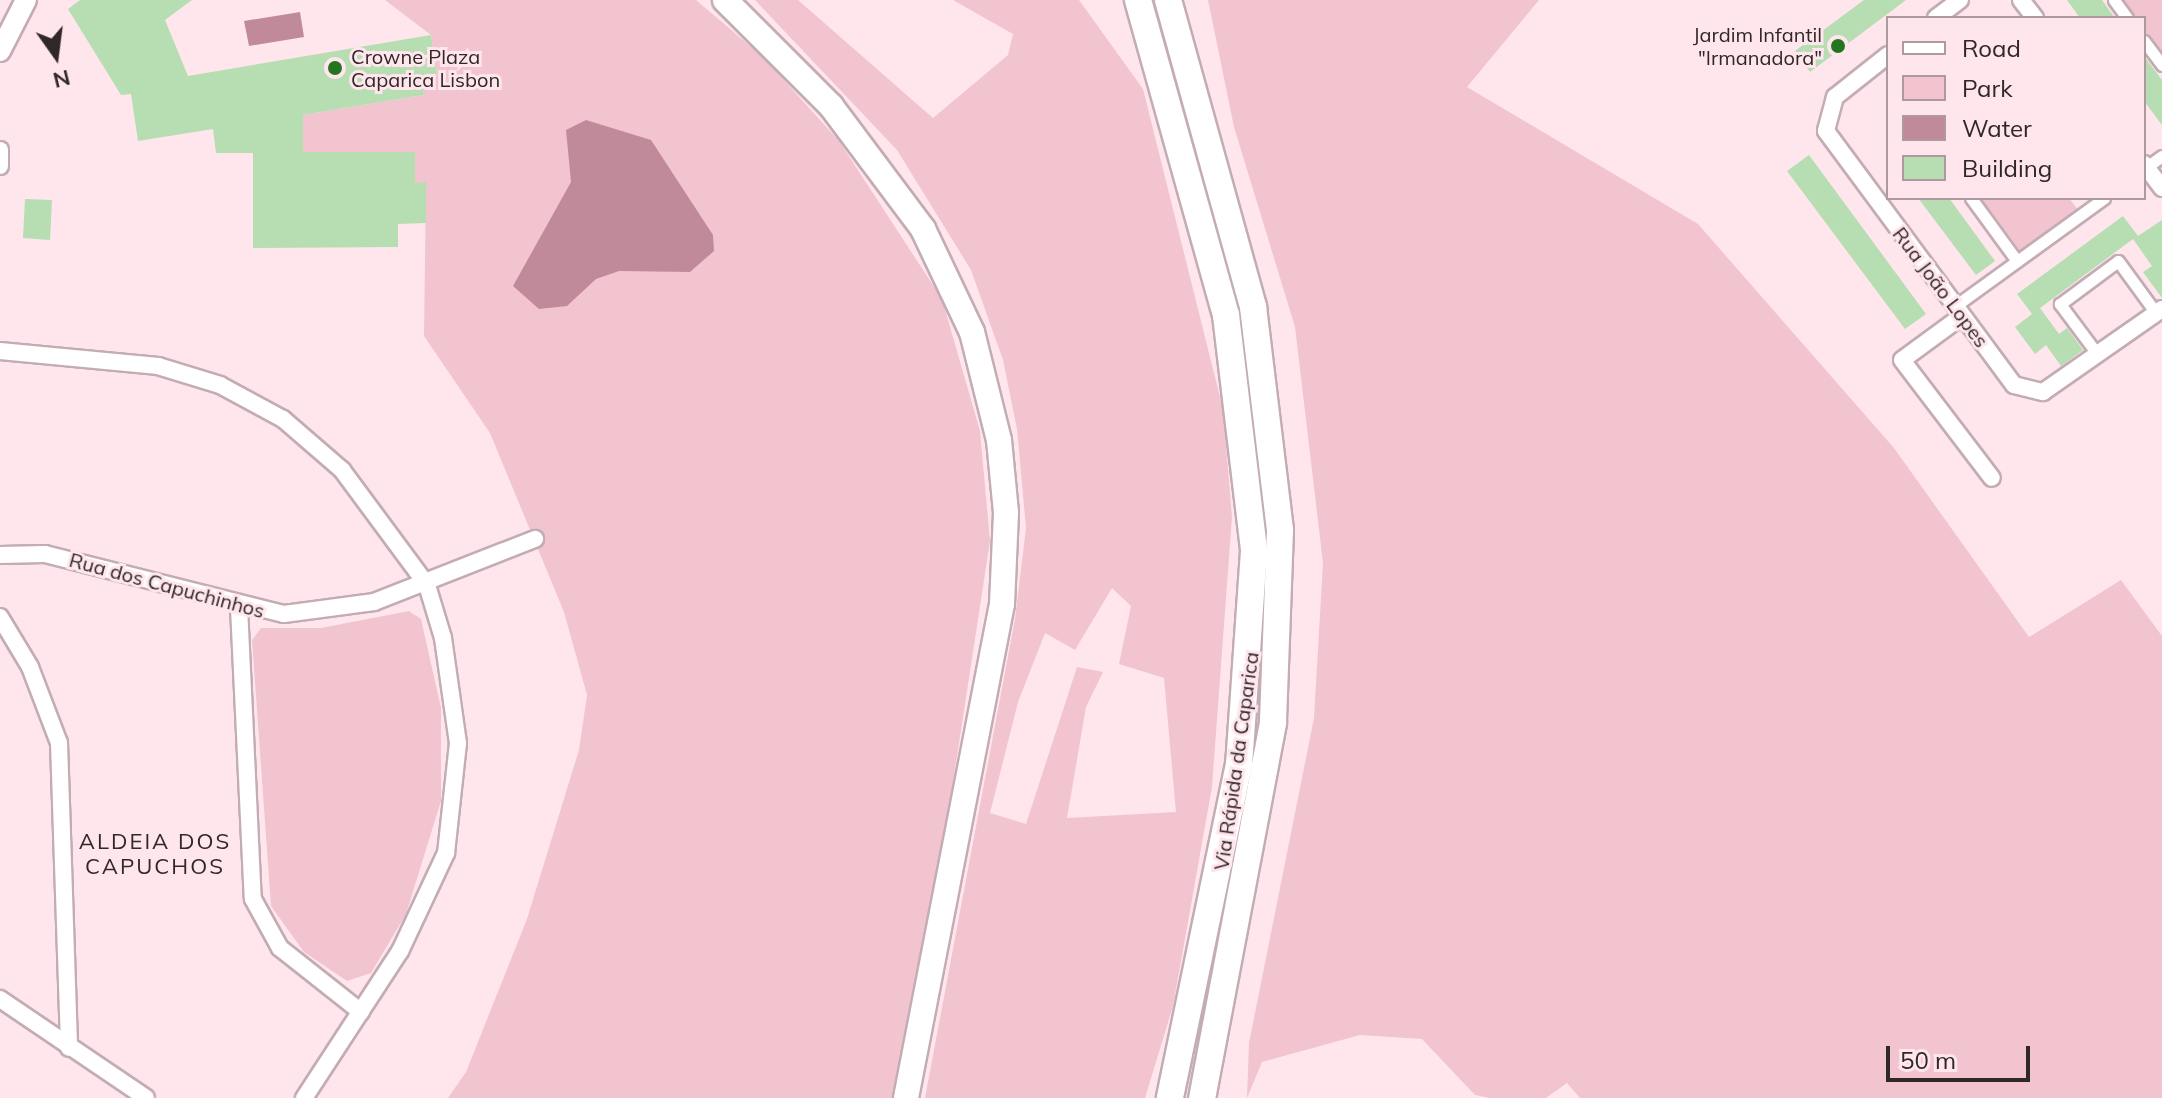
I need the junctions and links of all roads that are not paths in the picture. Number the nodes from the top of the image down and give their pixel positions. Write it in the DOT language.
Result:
graph roads {
  1 [pos="26,0"];
  2 [pos="725,0"];
  3 [pos="1138,0"];
  4 [pos="1168,0"];
  5 [pos="1960,0"];
  6 [pos="2021,0"];
  7 [pos="1939,16"];
  8 [pos="2033,16"];
  9 [pos="2146,44"];
  10 [pos="0,51"];
  11 [pos="1886,57"];
  12 [pos="2162,65"];
  13 [pos="0,150"];
  14 [pos="0,166"];
  15 [pos="2146,168"];
  16 [pos="2162,188"];
  17 [pos="1972,200"];
  18 [pos="2080,200"];
  19 [pos="2101,200"];
  20 [pos="2087,210"];
  21 [pos="2017,261"];
  22 [pos="1959,311"];
  23 [pos="2159,311"];
  24 [pos="0,351"];
  25 [pos="2098,355"];
  26 [pos="1992,478"];
  27 [pos="535,539"];
  28 [pos="0,555"];
  29 [pos="427,585"];
  30 [pos="239,607"];
  31 [pos="0,617"];
  32 [pos="0,999"];
  33 [pos="361,1012"];
  34 [pos="69,1048"];
  35 [pos="146,1098"];
  36 [pos="304,1098"];
  37 [pos="907,1098"];
  38 [pos="1170,1098"];
  39 [pos="1202,1098"];
  1 -- 10 [label="street"];
  2 -- 37 [label="main road"];
  3 -- 38 [label="highway, Via Rápida da Caparica"];
  4 -- 39 [label="highway, Via Rápida da Caparica"];
  5 -- 7 [label="street"];
  6 -- 8 [label="street"];
  9 -- 12 [label="street"];
  11 -- 22 [label="street, Rua João Lopes"];
  13 -- 14 [label="street"];
  15 -- 16 [label="street"];
  17 -- 21 [label="street"];
  18 -- 20 [label="street"];
  19 -- 20 [label="street"];
  20 -- 21 [label="street"];
  21 -- 22 [label="street"];
  22 -- 25 [label="street, Rua João Lopes"];
  22 -- 26 [label="street"];
  23 -- 25 [label="street, Rua João Lopes"];
  23 -- 25 [label="street"];
  24 -- 29 [label="street"];
  27 -- 29 [label="street, Rua dos Capuchinhos"];
  28 -- 30 [label="street, Rua dos Capuchinhos"];
  29 -- 30 [label="street, Rua dos Capuchinhos"];
  29 -- 33 [label="street"];
  30 -- 33 [label="street"];
  31 -- 34 [label="street"];
  32 -- 34 [label="street"];
  33 -- 36 [label="street"];
  34 -- 35 [label="street"];
}
